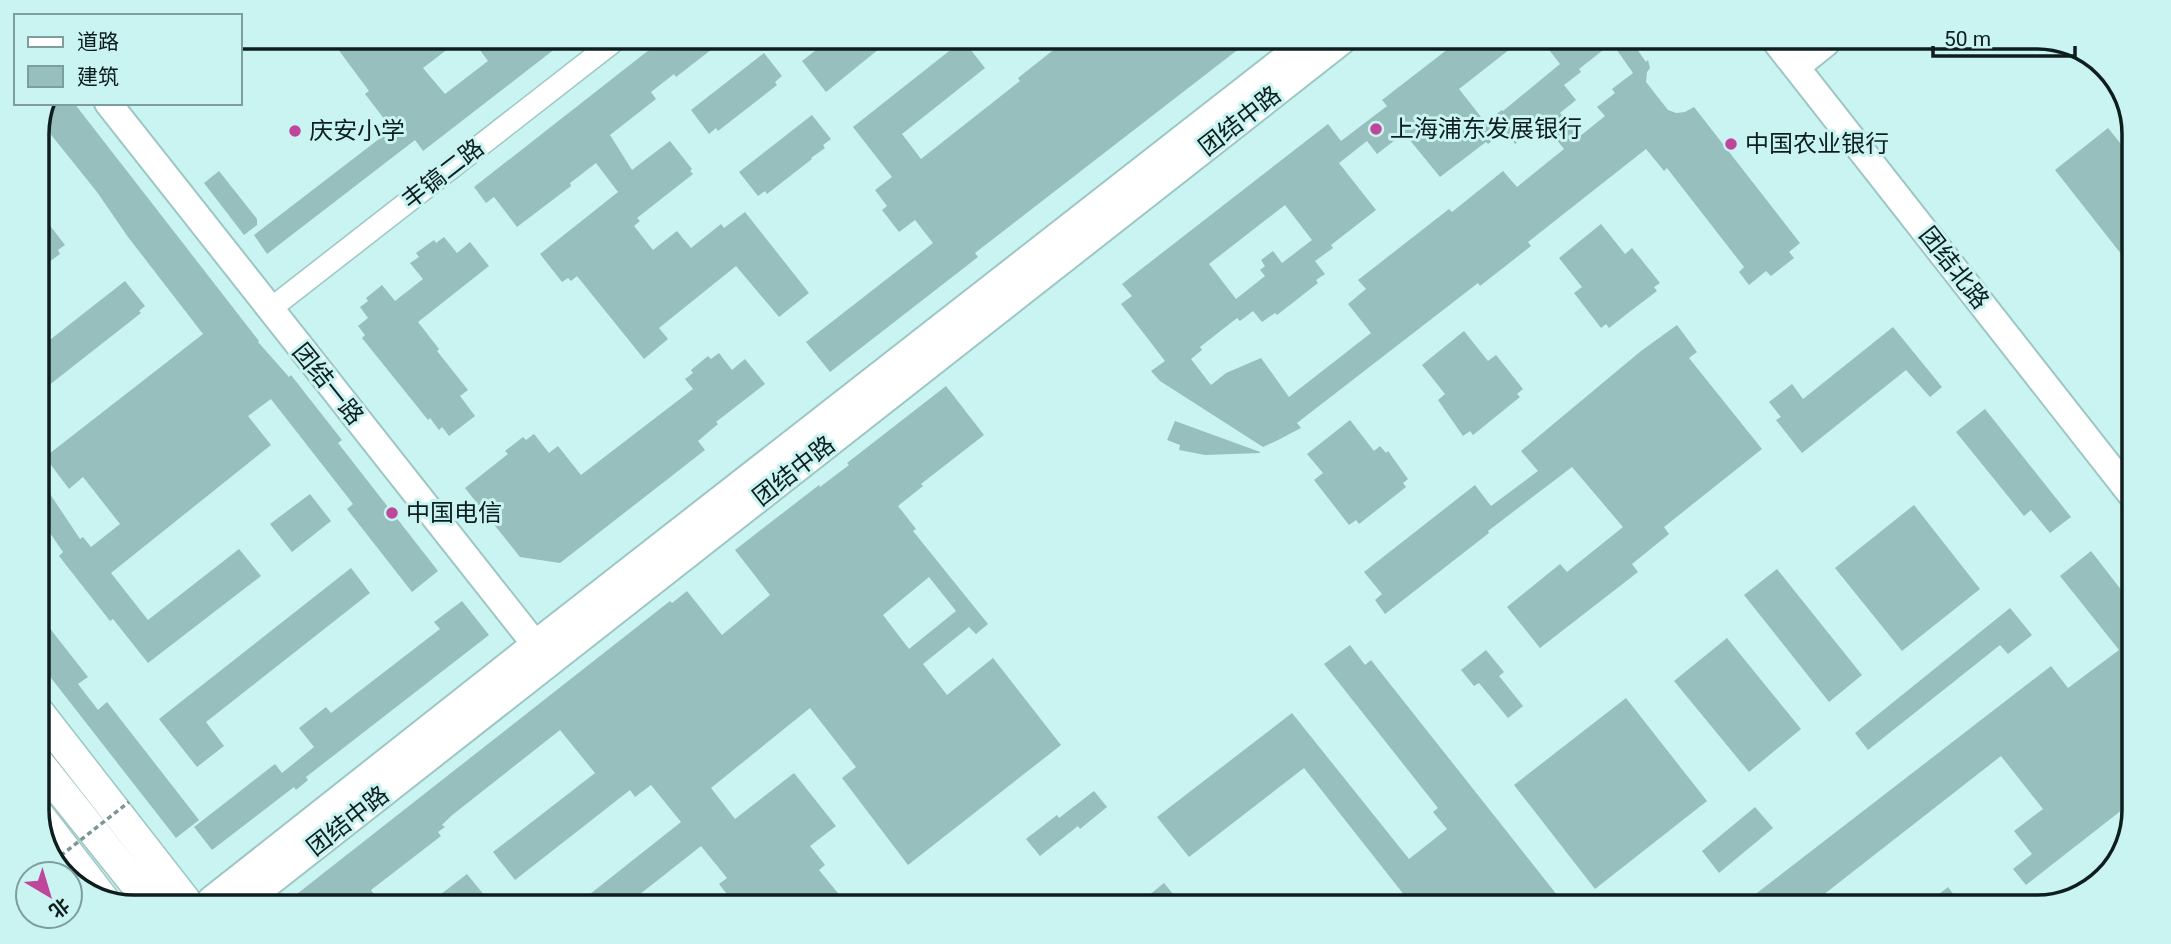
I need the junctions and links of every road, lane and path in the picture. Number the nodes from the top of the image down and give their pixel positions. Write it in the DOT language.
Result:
graph roads {
  1 [pos="603,49"];
  2 [pos="1297,49"];
  3 [pos="1327,49"];
  4 [pos="1782,49"];
  5 [pos="1818,49"];
  6 [pos="1796,67"];
  7 [pos="110,105"];
  8 [pos="269,310"];
  9 [pos="2122,483"];
  10 [pos="542,653"];
  11 [pos="49,725"];
  12 [pos="49,776"];
  13 [pos="129,802"];
  14 [pos="65,859"];
  15 [pos="144,895"];
  16 [pos="182,895"];
  17 [pos="218,895"];
  18 [pos="253,895"];
  1 -- 8 [label="street, 丰镐二路"];
  2 -- 10 [label="street, 团结中路"];
  3 -- 10 [label="street, 团结中路"];
  4 -- 6 [label="street, 团结北路"];
  5 -- 6 [label="street"];
  6 -- 9 [label="street, 团结北路"];
  7 -- 8 [label="street, 团结一路"];
  8 -- 10 [label="street, 团结一路"];
  10 -- 17 [label="street, 团结中路"];
  10 -- 18 [label="street, 团结中路"];
  11 -- 16 [label="main road"];
  12 -- 15 [label="main road"];
  13 -- 14 [label="path, bridge"];
}
